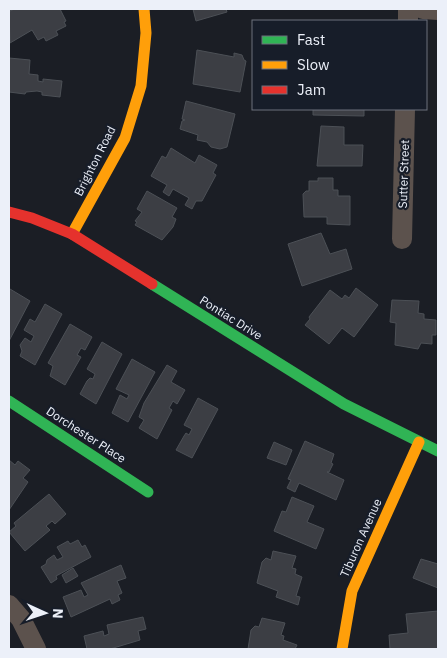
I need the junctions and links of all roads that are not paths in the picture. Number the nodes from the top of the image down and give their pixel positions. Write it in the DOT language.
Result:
graph roads {
  1 [pos="144,9"];
  2 [pos="424,9"];
  3 [pos="438,10"];
  4 [pos="405,110"];
  5 [pos="9,212"];
  6 [pos="72,234"];
  7 [pos="402,239"];
  8 [pos="9,401"];
  9 [pos="419,442"];
  10 [pos="438,452"];
  11 [pos="148,492"];
  12 [pos="9,606"];
  13 [pos="36,649"];
  14 [pos="342,649"];
  1 -- 6 [label="street, Brighton Road"];
  2 -- 3 [label="street"];
  4 -- 7 [label="street, Sutter Street"];
  5 -- 6 [label="street, Pontiac Drive"];
  6 -- 9 [label="street, Pontiac Drive"];
  8 -- 11 [label="street, Dorchester Place"];
  9 -- 10 [label="street, Pontiac Drive"];
  9 -- 14 [label="street, Tiburon Avenue"];
  12 -- 13 [label="street"];
}
